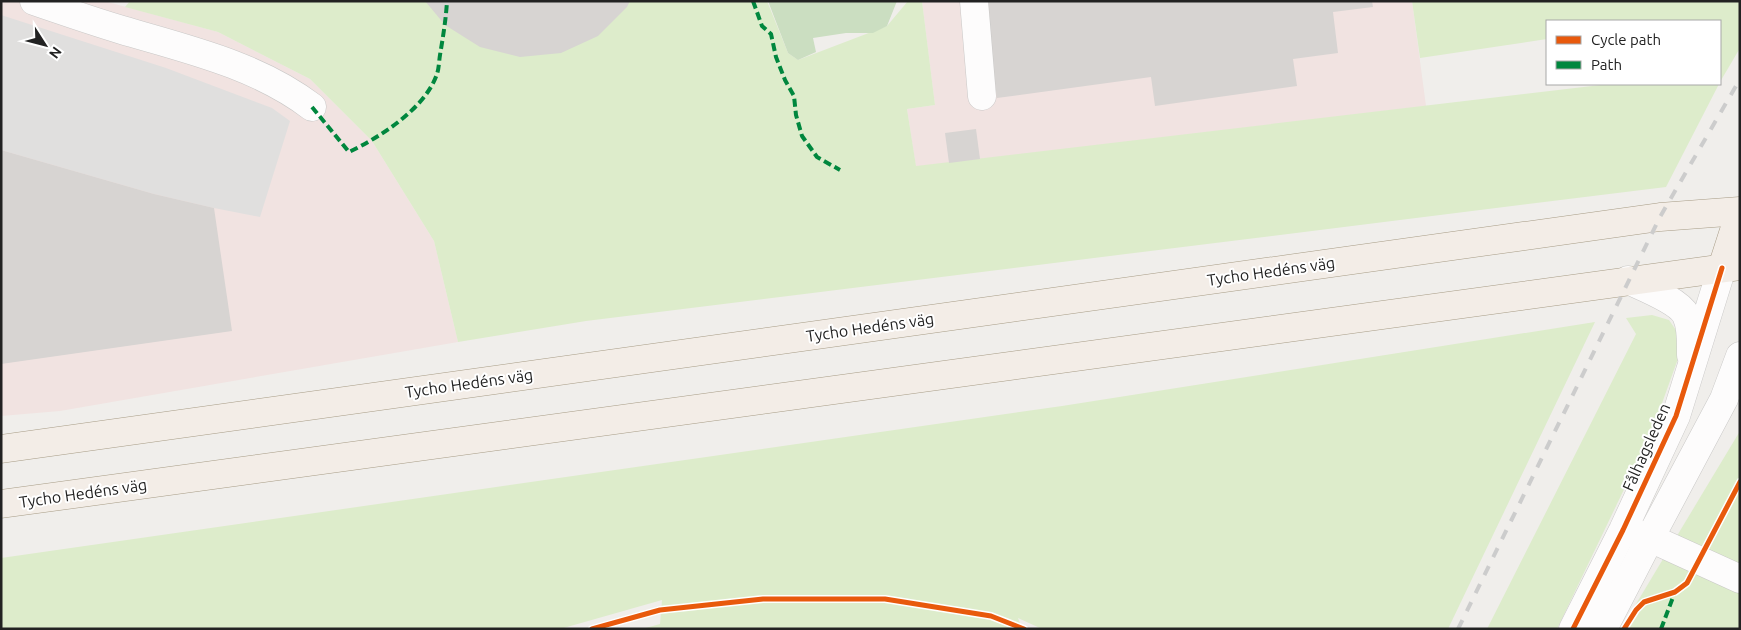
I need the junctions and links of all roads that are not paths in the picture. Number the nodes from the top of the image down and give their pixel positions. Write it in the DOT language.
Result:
graph roads {
  1 [pos="34,1"];
  2 [pos="974,1"];
  3 [pos="982,96"];
  4 [pos="312,107"];
  5 [pos="1740,212"];
  6 [pos="1731,267"];
  7 [pos="1628,280"];
  8 [pos="1740,356"];
  9 [pos="1692,366"];
  10 [pos="1,449"];
  11 [pos="1,504"];
  12 [pos="1623,530"];
  13 [pos="1650,538"];
  14 [pos="1740,579"];
  15 [pos="1573,629"];
  16 [pos="1603,629"];
  1 -- 4 [label="street"];
  2 -- 3 [label="street"];
  5 -- 6 [label="main road, Fålhagsleden"];
  5 -- 10 [label="main road, Tycho Hedéns väg"];
  6 -- 7 [label="main road, Tycho Hedéns väg"];
  6 -- 9 [label="street, Fålhagsleden"];
  7 -- 9 [label="street"];
  7 -- 11 [label="main road, Tycho Hedéns väg"];
  8 -- 13 [label="street"];
  9 -- 12 [label="street, Fålhagsleden"];
  12 -- 13 [label="street"];
  12 -- 15 [label="street, Fålhagsleden"];
  13 -- 14 [label="street"];
  13 -- 16 [label="street"];
}
